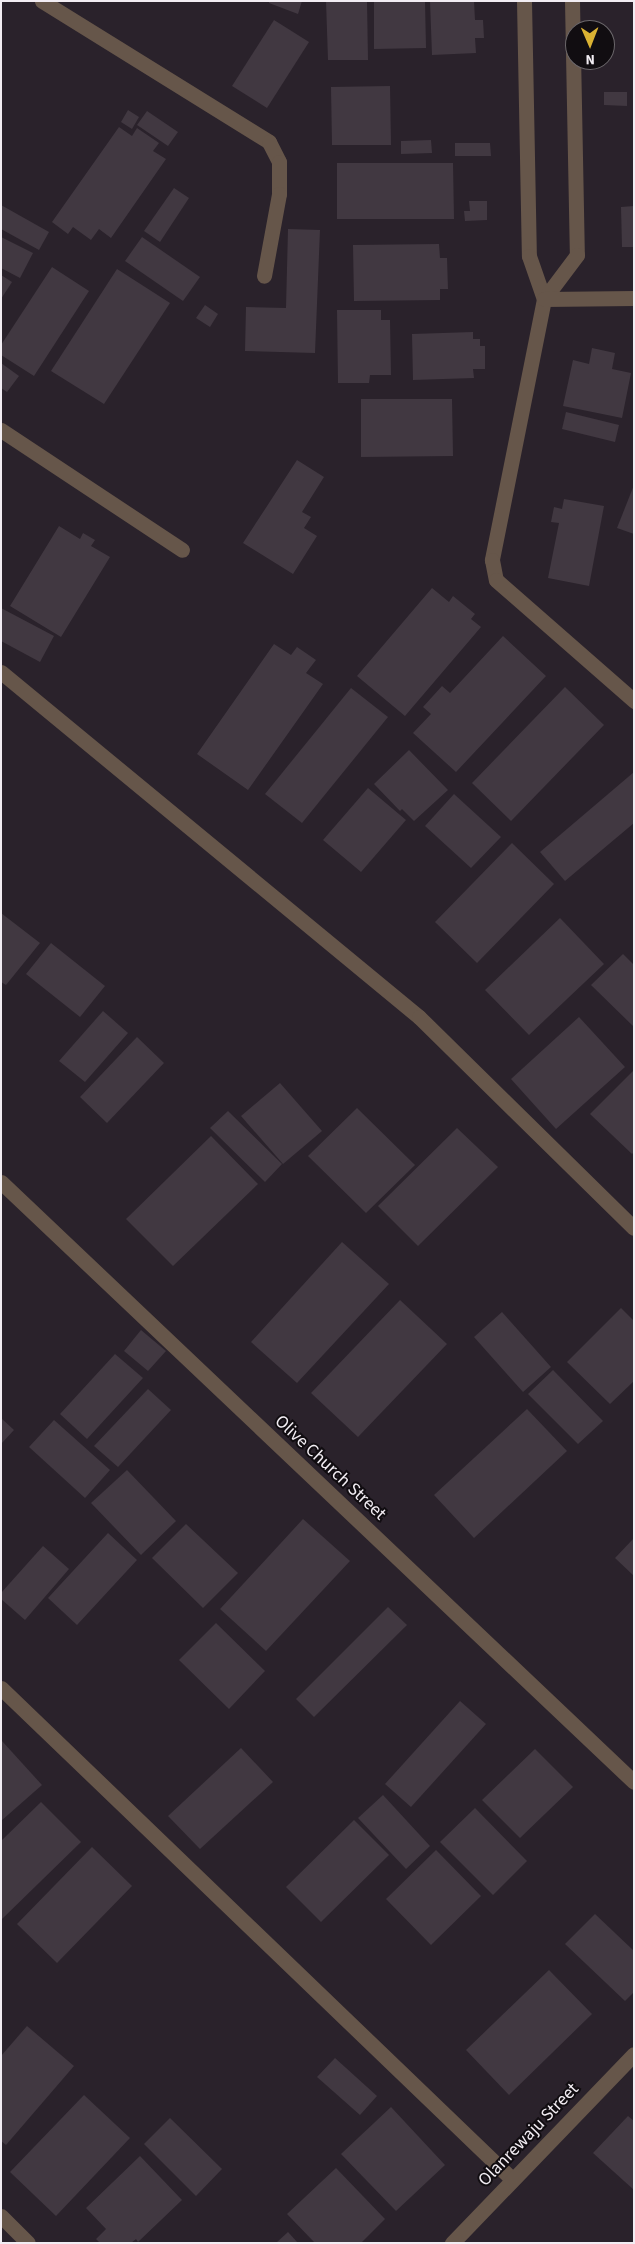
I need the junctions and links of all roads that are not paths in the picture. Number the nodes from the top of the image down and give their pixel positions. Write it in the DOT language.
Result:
graph roads {
  1 [pos="42,1"];
  2 [pos="524,1"];
  3 [pos="572,1"];
  4 [pos="264,276"];
  5 [pos="634,298"];
  6 [pos="544,299"];
  7 [pos="1,430"];
  8 [pos="182,550"];
  9 [pos="1,672"];
  10 [pos="634,700"];
  11 [pos="1,1182"];
  12 [pos="634,1228"];
  13 [pos="1,1688"];
  14 [pos="634,1782"];
  15 [pos="634,2054"];
  16 [pos="512,2179"];
  17 [pos="1,2216"];
  18 [pos="28,2243"];
  19 [pos="452,2243"];
  1 -- 4 [label="street"];
  2 -- 6 [label="street"];
  3 -- 6 [label="street"];
  5 -- 6 [label="street"];
  6 -- 10 [label="street"];
  7 -- 8 [label="street"];
  9 -- 12 [label="street"];
  11 -- 14 [label="street, Olive Church Street"];
  13 -- 16 [label="street"];
  15 -- 16 [label="street, Olanrewaju Street"];
  16 -- 19 [label="street, Olanrewaju Street"];
  17 -- 18 [label="street"];
}
